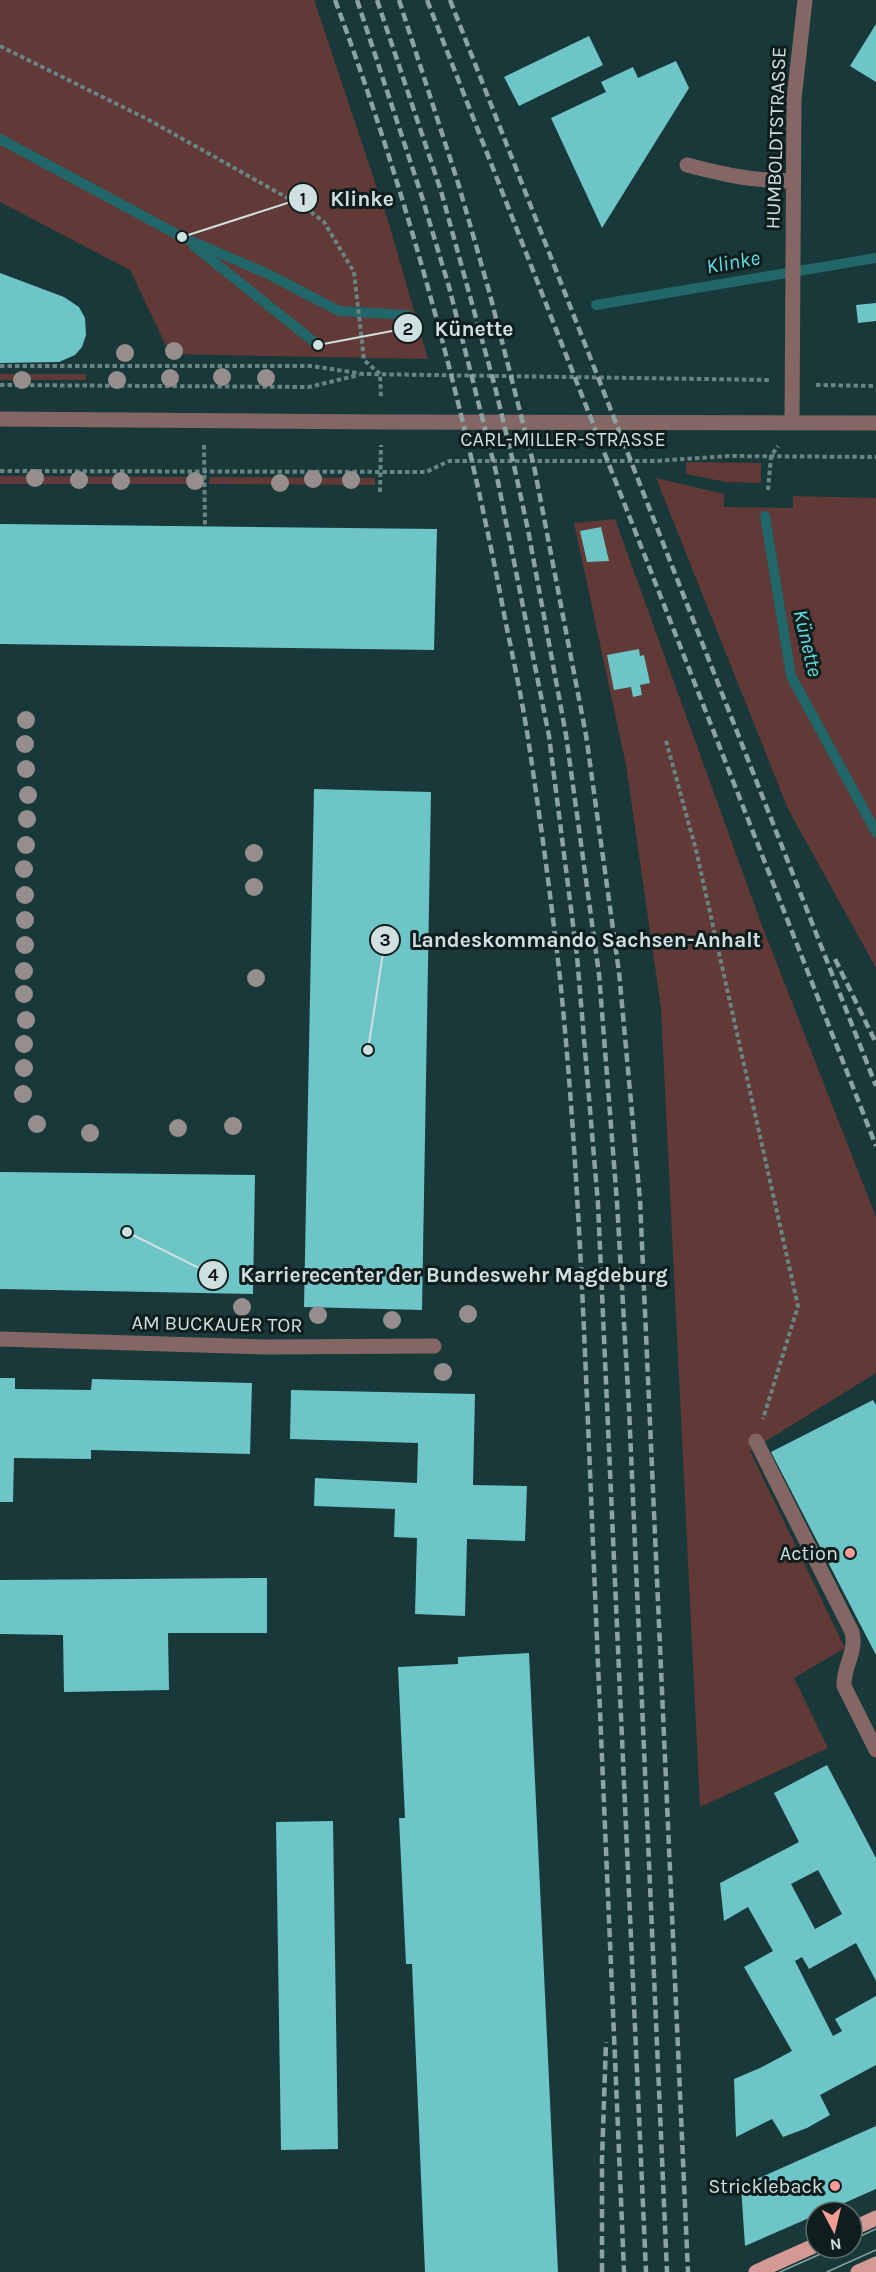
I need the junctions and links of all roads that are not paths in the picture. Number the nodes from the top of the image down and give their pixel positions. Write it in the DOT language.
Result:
graph roads {
  1 [pos="805,0"];
  2 [pos="687,165"];
  3 [pos="793,181"];
  4 [pos="0,418"];
  5 [pos="792,422"];
  6 [pos="876,423"];
  7 [pos="0,1339"];
  8 [pos="434,1346"];
  9 [pos="756,1441"];
  10 [pos="876,1750"];
  11 [pos="804,2250"];
  12 [pos="876,2264"];
  13 [pos="756,2272"];
  14 [pos="858,2272"];
  1 -- 3 [label="street, HUMBOLDTSTRASSE"];
  2 -- 3 [label="street"];
  3 -- 5 [label="street, HUMBOLDTSTRASSE"];
  4 -- 5 [label="street, CARL-MILLER-STRASSE"];
  5 -- 6 [label="street, CARL-MILLER-STRASSE"];
  7 -- 8 [label="street, AM BUCKAUER TOR"];
  9 -- 10 [label="street"];
  11 -- 13 [label="main road"];
  12 -- 14 [label="main road"];
}
